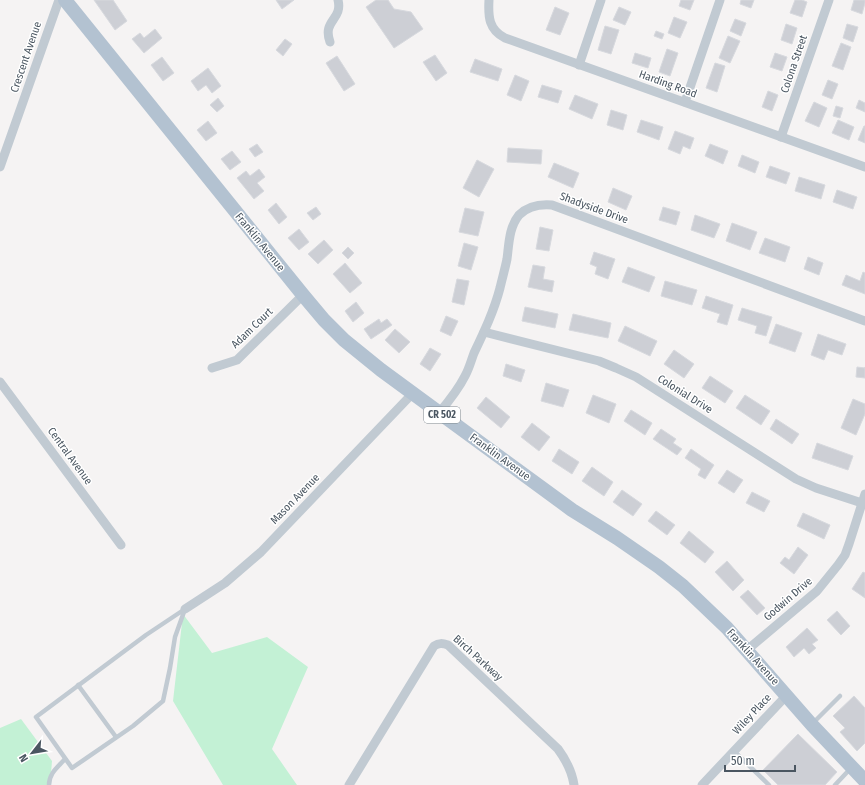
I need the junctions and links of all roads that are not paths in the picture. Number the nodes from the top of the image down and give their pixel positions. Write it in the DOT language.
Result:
graph roads {
  1 [pos="59,0"];
  2 [pos="65,0"];
  3 [pos="338,0"];
  4 [pos="489,0"];
  5 [pos="601,0"];
  6 [pos="720,0"];
  7 [pos="829,0"];
  8 [pos="330,42"];
  9 [pos="579,65"];
  10 [pos="684,102"];
  11 [pos="781,137"];
  12 [pos="0,167"];
  13 [pos="865,167"];
  14 [pos="304,295"];
  15 [pos="865,321"];
  16 [pos="484,332"];
  17 [pos="212,368"];
  18 [pos="0,382"];
  19 [pos="413,393"];
  20 [pos="439,413"];
  21 [pos="865,494"];
  22 [pos="862,503"];
  23 [pos="121,545"];
  24 [pos="185,609"];
  25 [pos="747,650"];
  26 [pos="78,685"];
  27 [pos="787,695"];
  28 [pos="840,696"];
  29 [pos="812,725"];
  30 [pos="116,737"];
  31 [pos="734,751"];
  32 [pos="65,759"];
  33 [pos="852,767"];
  34 [pos="863,782"];
  35 [pos="48,785"];
  36 [pos="350,785"];
  37 [pos="574,785"];
  38 [pos="702,785"];
  39 [pos="769,785"];
  40 [pos="835,785"];
  1 -- 12 [label="street, Crescent Avenue"];
  2 -- 14 [label="main road, Franklin Avenue / CR 502"];
  3 -- 8 [label="street"];
  4 -- 9 [label="street, Harding Road"];
  5 -- 9 [label="street"];
  6 -- 10 [label="street"];
  7 -- 11 [label="street, Colona Street"];
  9 -- 10 [label="street, Harding Road"];
  10 -- 11 [label="street, Harding Road"];
  11 -- 13 [label="street, Harding Road"];
  14 -- 17 [label="street, Adam Court"];
  14 -- 19 [label="main road, Franklin Avenue / CR 502"];
  15 -- 16 [label="street, Shadyside Drive"];
  16 -- 20 [label="street, Shadyside Drive"];
  16 -- 22 [label="street, Colonial Drive"];
  18 -- 23 [label="street, Central Avenue"];
  19 -- 20 [label="main road, Franklin Avenue / CR 502"];
  19 -- 24 [label="street, Mason Avenue"];
  20 -- 25 [label="main road, Franklin Avenue / CR 502"];
  21 -- 22 [label="street, Godwin Drive"];
  22 -- 25 [label="street, Godwin Drive"];
  24 -- 26 [label="lane"];
  24 -- 30 [label="lane"];
  25 -- 27 [label="main road, Franklin Avenue / CR 502"];
  26 -- 30 [label="lane"];
  26 -- 32 [label="lane"];
  27 -- 29 [label="main road, Franklin Avenue / CR 502"];
  27 -- 31 [label="street, Wiley Place"];
  28 -- 29 [label="lane"];
  29 -- 33 [label="main road, Franklin Avenue / CR 502"];
  30 -- 32 [label="lane"];
  31 -- 38 [label="street, Wiley Place"];
  31 -- 39 [label="lane"];
  32 -- 35 [label="lane"];
  33 -- 34 [label="main road, Franklin Avenue / CR 502"];
  33 -- 40 [label="lane"];
  36 -- 37 [label="street, Birch Parkway"];
}
